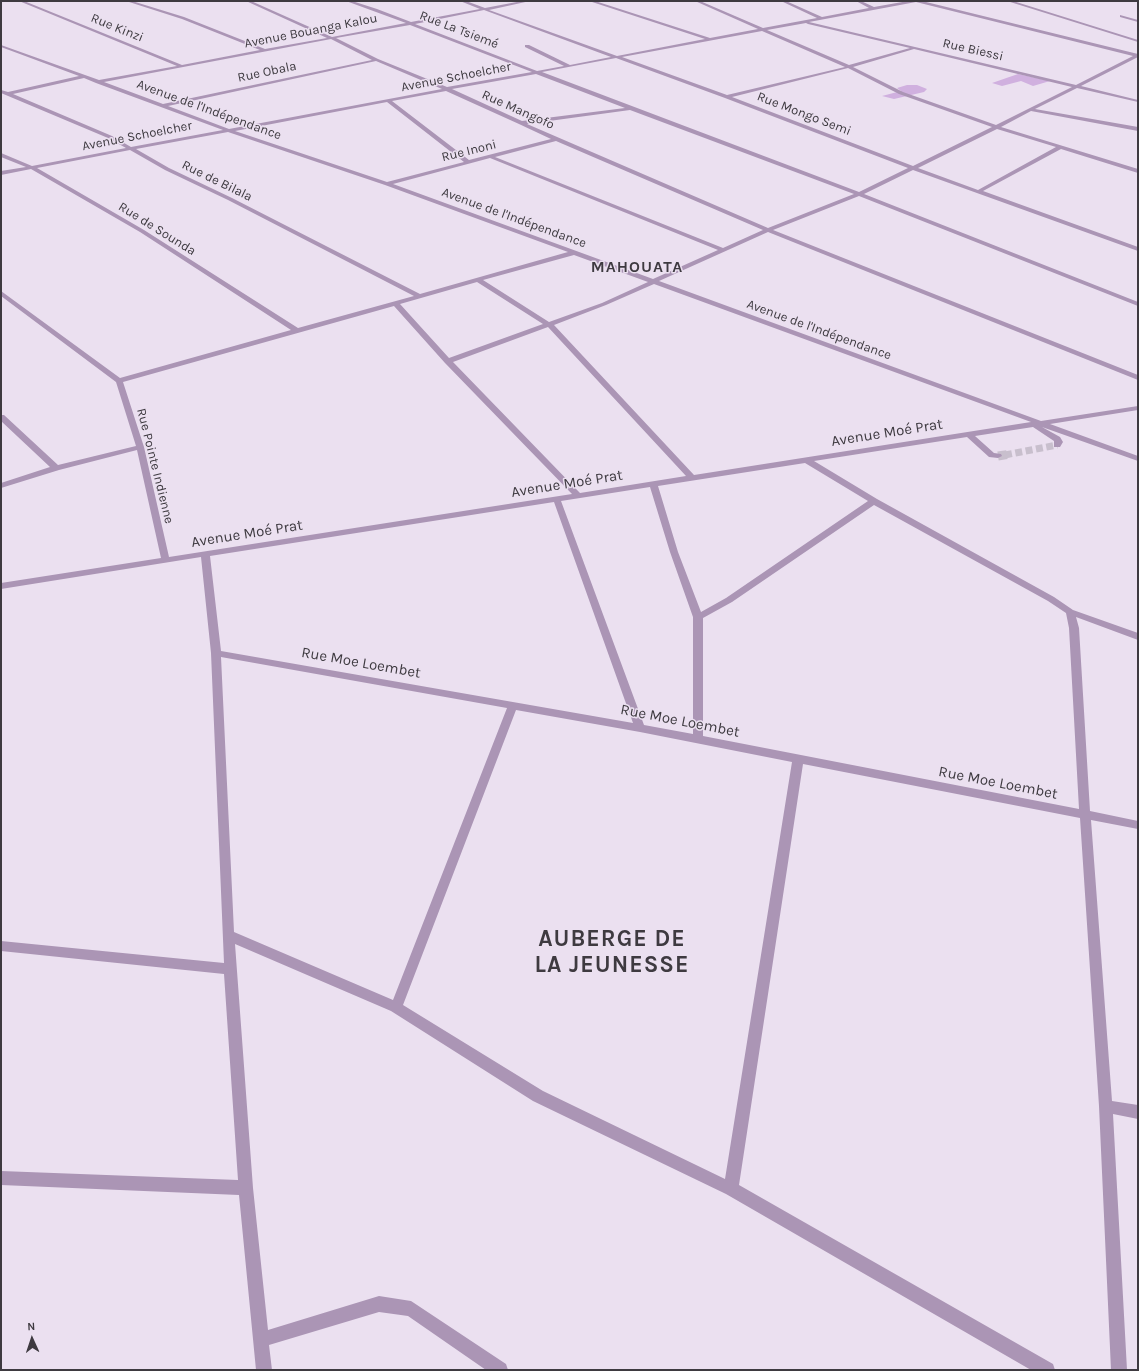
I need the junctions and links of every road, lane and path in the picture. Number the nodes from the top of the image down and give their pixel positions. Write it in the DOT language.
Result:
graph roads {
  1 [pos="31,1"];
  2 [pos="128,1"];
  3 [pos="248,1"];
  4 [pos="348,1"];
  5 [pos="462,1"];
  6 [pos="528,1"];
  7 [pos="591,1"];
  8 [pos="697,1"];
  9 [pos="783,1"];
  10 [pos="858,1"];
  11 [pos="916,1"];
  12 [pos="1009,1"];
  13 [pos="23,2"];
  14 [pos="485,9"];
  15 [pos="874,9"];
  16 [pos="1121,16"];
  17 [pos="821,18"];
  18 [pos="1138,21"];
  19 [pos="804,22"];
  20 [pos="410,23"];
  21 [pos="763,29"];
  22 [pos="332,38"];
  23 [pos="711,40"];
  24 [pos="1138,41"];
  25 [pos="1,46"];
  26 [pos="527,46"];
  27 [pos="914,48"];
  28 [pos="266,51"];
  29 [pos="1137,56"];
  30 [pos="616,57"];
  31 [pos="376,60"];
  32 [pos="181,66"];
  33 [pos="569,66"];
  34 [pos="849,67"];
  35 [pos="540,72"];
  36 [pos="83,77"];
  37 [pos="98,82"];
  38 [pos="1077,86"];
  39 [pos="447,90"];
  40 [pos="1,91"];
  41 [pos="8,94"];
  42 [pos="1,95"];
  43 [pos="727,97"];
  44 [pos="388,100"];
  45 [pos="1138,101"];
  46 [pos="163,106"];
  47 [pos="630,108"];
  48 [pos="1030,110"];
  49 [pos="519,123"];
  50 [pos="996,127"];
  51 [pos="1138,129"];
  52 [pos="228,130"];
  53 [pos="556,139"];
  54 [pos="1060,147"];
  55 [pos="128,148"];
  56 [pos="1,155"];
  57 [pos="490,157"];
  58 [pos="468,162"];
  59 [pos="32,167"];
  60 [pos="913,168"];
  61 [pos="1138,171"];
  62 [pos="1,173"];
  63 [pos="387,184"];
  64 [pos="980,191"];
  65 [pos="859,194"];
  66 [pos="768,230"];
  67 [pos="1138,249"];
  68 [pos="723,250"];
  69 [pos="573,253"];
  70 [pos="478,280"];
  71 [pos="652,282"];
  72 [pos="1,293"];
  73 [pos="421,297"];
  74 [pos="396,304"];
  75 [pos="1138,304"];
  76 [pos="550,325"];
  77 [pos="297,332"];
  78 [pos="448,361"];
  79 [pos="1138,378"];
  80 [pos="119,381"];
  81 [pos="1138,408"];
  82 [pos="1,416"];
  83 [pos="1037,424"];
  84 [pos="968,434"];
  85 [pos="1057,445"];
  86 [pos="140,447"];
  87 [pos="998,456"];
  88 [pos="1138,459"];
  89 [pos="808,460"];
  90 [pos="56,468"];
  91 [pos="692,478"];
  92 [pos="654,485"];
  93 [pos="1,486"];
  94 [pos="578,496"];
  95 [pos="557,500"];
  96 [pos="874,501"];
  97 [pos="205,555"];
  98 [pos="166,561"];
  99 [pos="1,586"];
  100 [pos="1070,612"];
  101 [pos="698,617"];
  102 [pos="1138,637"];
  103 [pos="216,653"];
  104 [pos="513,705"];
  105 [pos="640,728"];
  106 [pos="698,740"];
  107 [pos="798,760"];
  108 [pos="1085,815"];
  109 [pos="1138,825"];
  110 [pos="228,935"];
  111 [pos="1,946"];
  112 [pos="230,969"];
  113 [pos="396,1007"];
  114 [pos="1106,1106"];
  115 [pos="1138,1112"];
  116 [pos="1,1178"];
  117 [pos="246,1188"];
  118 [pos="731,1189"];
  119 [pos="260,1340"];
  120 [pos="264,1370"];
  121 [pos="500,1370"];
  122 [pos="1048,1370"];
  123 [pos="1119,1370"];
  1 -- 13 [label="street"];
  2 -- 28 [label="street"];
  3 -- 22 [label="street, Rue Mangofo"];
  4 -- 20 [label="street, Rue La Tsiemé"];
  5 -- 14 [label="street, Rue Mongo Semi"];
  6 -- 14 [label="street, Avenue Bouanga Kalou"];
  7 -- 23 [label="street"];
  8 -- 21 [label="street"];
  9 -- 17 [label="street"];
  10 -- 15 [label="street"];
  11 -- 15 [label="street, Avenue Schoelcher"];
  11 -- 29 [label="street"];
  12 -- 24 [label="street"];
  13 -- 32 [label="street, Rue Kinzi"];
  14 -- 20 [label="street, Avenue Bouanga Kalou"];
  14 -- 30 [label="street, Rue Mongo Semi"];
  15 -- 17 [label="street, Avenue Schoelcher"];
  16 -- 18 [label="street"];
  17 -- 19 [label="street, Avenue Schoelcher"];
  19 -- 21 [label="street, Avenue Schoelcher"];
  19 -- 27 [label="street, Rue Biessi"];
  20 -- 22 [label="street, Avenue Bouanga Kalou"];
  20 -- 35 [label="street, Rue La Tsiemé"];
  21 -- 23 [label="street, Avenue Schoelcher"];
  21 -- 34 [label="street"];
  22 -- 28 [label="street, Avenue Bouanga Kalou"];
  22 -- 31 [label="street, Rue Mangofo"];
  23 -- 30 [label="street, Avenue Schoelcher"];
  25 -- 36 [label="street, Avenue de l'Indépendance"];
  26 -- 33 [label="street"];
  27 -- 34 [label="street"];
  27 -- 38 [label="street, Rue Biessi"];
  28 -- 32 [label="street, Avenue Bouanga Kalou"];
  29 -- 38 [label="street"];
  30 -- 33 [label="street, Avenue Schoelcher"];
  30 -- 43 [label="street, Rue Mongo Semi"];
  31 -- 39 [label="street, Rue Mangofo"];
  31 -- 46 [label="street, Rue Obala"];
  32 -- 37 [label="street, Avenue Bouanga Kalou"];
  33 -- 35 [label="street, Avenue Schoelcher"];
  34 -- 43 [label="street"];
  34 -- 50 [label="street"];
  35 -- 39 [label="street, Avenue Schoelcher"];
  35 -- 47 [label="street, Rue La Tsiemé"];
  36 -- 37 [label="street, Avenue de l'Indépendance"];
  36 -- 41 [label="street"];
  37 -- 46 [label="street, Avenue de l'Indépendance"];
  38 -- 45 [label="street, Rue Biessi"];
  38 -- 48 [label="street"];
  39 -- 44 [label="street, Avenue Schoelcher"];
  39 -- 49 [label="street, Rue Mangofo"];
  40 -- 41 [label="street, Rue de Bilala"];
  41 -- 42 [label="street"];
  41 -- 55 [label="street, Rue de Bilala"];
  43 -- 60 [label="street, Rue Mongo Semi"];
  44 -- 52 [label="street, Avenue Schoelcher"];
  44 -- 58 [label="street"];
  46 -- 52 [label="street, Avenue de l'Indépendance"];
  47 -- 49 [label="street"];
  47 -- 65 [label="street, Rue La Tsiemé"];
  48 -- 50 [label="street"];
  48 -- 51 [label="street"];
  49 -- 53 [label="street, Rue Mangofo"];
  50 -- 54 [label="street"];
  50 -- 60 [label="street"];
  52 -- 55 [label="street, Avenue Schoelcher"];
  52 -- 63 [label="street, Avenue de l'Indépendance"];
  53 -- 57 [label="street, Rue Inoni"];
  53 -- 66 [label="street, Rue Mangofo"];
  54 -- 61 [label="street"];
  54 -- 64 [label="street"];
  55 -- 59 [label="street, Avenue Schoelcher"];
  55 -- 73 [label="street, Rue de Bilala"];
  56 -- 59 [label="street, Rue de Sounda"];
  57 -- 58 [label="street, Rue Inoni"];
  57 -- 68 [label="street"];
  58 -- 63 [label="street, Rue Inoni"];
  59 -- 62 [label="street, Avenue Schoelcher"];
  59 -- 77 [label="street, Rue de Sounda"];
  60 -- 64 [label="street, Rue Mongo Semi"];
  60 -- 65 [label="street"];
  63 -- 69 [label="street, Avenue de l'Indépendance"];
  64 -- 67 [label="street, Rue Mongo Semi"];
  65 -- 66 [label="street"];
  65 -- 75 [label="street, Rue La Tsiemé"];
  66 -- 68 [label="street"];
  66 -- 79 [label="street, Rue Mangofo"];
  68 -- 71 [label="street"];
  69 -- 70 [label="street"];
  69 -- 71 [label="street, Avenue de l'Indépendance"];
  70 -- 73 [label="street"];
  70 -- 76 [label="street"];
  71 -- 76 [label="street"];
  71 -- 83 [label="street, Avenue de l'Indépendance"];
  72 -- 80 [label="street"];
  73 -- 74 [label="street"];
  74 -- 77 [label="street"];
  74 -- 78 [label="street"];
  76 -- 78 [label="street"];
  76 -- 91 [label="street"];
  77 -- 80 [label="street"];
  78 -- 94 [label="street"];
  80 -- 86 [label="street, Rue Pointe Indienne"];
  81 -- 83 [label="street, Avenue Moé Prat"];
  82 -- 90 [label="street"];
  83 -- 84 [label="street, Avenue Moé Prat"];
  83 -- 85 [label="street"];
  83 -- 88 [label="street"];
  84 -- 87 [label="street"];
  84 -- 89 [label="street, Avenue Moé Prat"];
  86 -- 90 [label="street"];
  86 -- 98 [label="street, Rue Pointe Indienne"];
  89 -- 91 [label="street, Avenue Moé Prat"];
  89 -- 96 [label="street"];
  90 -- 93 [label="street"];
  91 -- 92 [label="street, Avenue Moé Prat"];
  92 -- 94 [label="street, Avenue Moé Prat"];
  92 -- 101 [label="street"];
  94 -- 95 [label="street, Avenue Moé Prat"];
  95 -- 97 [label="street, Avenue Moé Prat"];
  95 -- 105 [label="street"];
  96 -- 100 [label="street"];
  96 -- 101 [label="street"];
  97 -- 98 [label="street, Avenue Moé Prat"];
  97 -- 103 [label="street"];
  98 -- 99 [label="street, Avenue Moé Prat"];
  100 -- 102 [label="street"];
  100 -- 108 [label="street"];
  101 -- 106 [label="street"];
  103 -- 104 [label="street, Rue Moe Loembet"];
  103 -- 110 [label="street"];
  104 -- 105 [label="street, Rue Moe Loembet"];
  104 -- 113 [label="street"];
  105 -- 106 [label="street, Rue Moe Loembet"];
  106 -- 107 [label="street, Rue Moe Loembet"];
  107 -- 108 [label="street, Rue Moe Loembet"];
  107 -- 118 [label="street"];
  108 -- 109 [label="street, Rue Moe Loembet"];
  108 -- 114 [label="street"];
  110 -- 112 [label="street"];
  110 -- 113 [label="street"];
  111 -- 112 [label="street"];
  112 -- 117 [label="street"];
  113 -- 118 [label="street"];
  114 -- 115 [label="street"];
  114 -- 123 [label="street"];
  116 -- 117 [label="street"];
  117 -- 119 [label="street"];
  118 -- 122 [label="street"];
  119 -- 120 [label="street"];
  119 -- 121 [label="street"];
}
